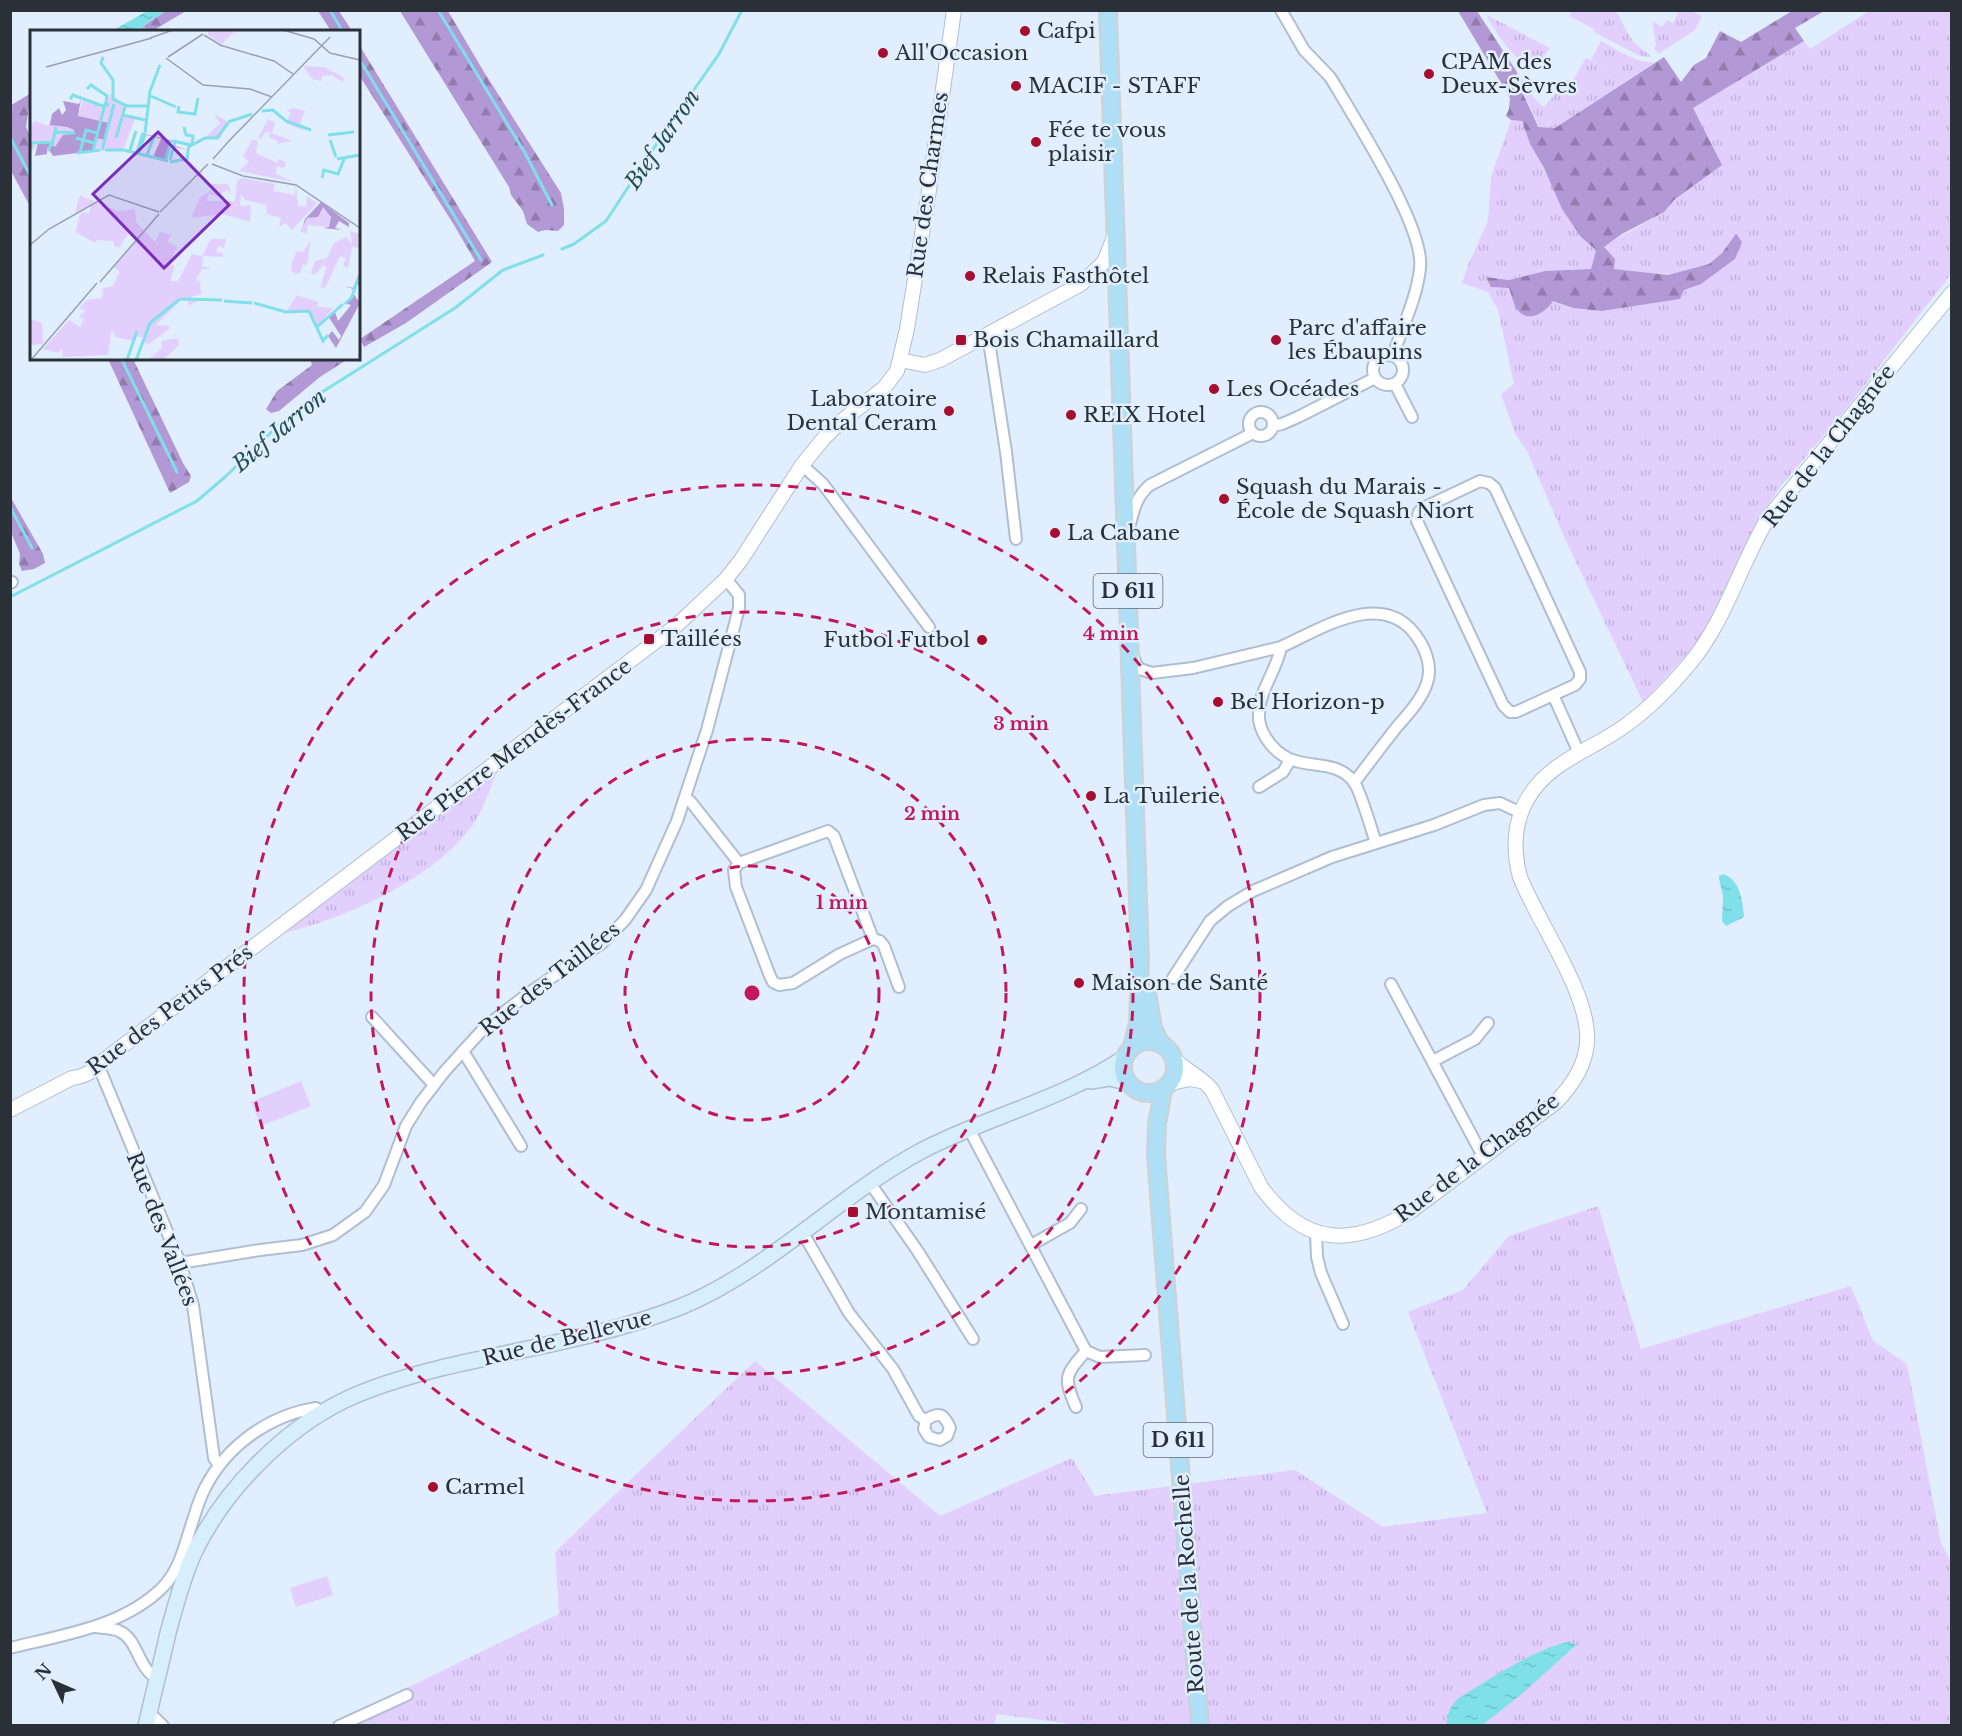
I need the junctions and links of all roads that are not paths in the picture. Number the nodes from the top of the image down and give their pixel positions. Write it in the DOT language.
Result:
graph roads {
  1 [pos="954,10"];
  2 [pos="1108,10"];
  3 [pos="1281,10"];
  4 [pos="1115,235"];
  5 [pos="1952,293"];
  6 [pos="983,337"];
  7 [pos="1393,356"];
  8 [pos="900,360"];
  9 [pos="1375,378"];
  10 [pos="1395,384"];
  11 [pos="1412,417"];
  12 [pos="1273,426"];
  13 [pos="1253,433"];
  14 [pos="802,465"];
  15 [pos="1126,536"];
  16 [pos="1016,539"];
  17 [pos="726,579"];
  18 [pos="929,627"];
  19 [pos="1129,645"];
  20 [pos="1281,647"];
  21 [pos="1554,697"];
  22 [pos="1579,753"];
  23 [pos="1290,760"];
  24 [pos="1354,783"];
  25 [pos="1259,787"];
  26 [pos="686,798"];
  27 [pos="1521,813"];
  28 [pos="1376,843"];
  29 [pos="739,863"];
  30 [pos="873,939"];
  31 [pos="264,940"];
  32 [pos="1140,959"];
  33 [pos="1173,978"];
  34 [pos="1391,984"];
  35 [pos="899,987"];
  36 [pos="372,1017"];
  37 [pos="1488,1023"];
  38 [pos="1161,1044"];
  39 [pos="462,1051"];
  40 [pos="1128,1052"];
  41 [pos="1174,1059"];
  42 [pos="1433,1061"];
  43 [pos="99,1067"];
  44 [pos="1082,1082"];
  45 [pos="1206,1083"];
  46 [pos="434,1085"];
  47 [pos="1167,1086"];
  48 [pos="1133,1087"];
  49 [pos="10,1110"];
  50 [pos="969,1129"];
  51 [pos="521,1146"];
  52 [pos="1156,1155"];
  53 [pos="1485,1156"];
  54 [pos="870,1183"];
  55 [pos="1081,1209"];
  56 [pos="1316,1232"];
  57 [pos="801,1233"];
  58 [pos="1031,1245"];
  59 [pos="180,1263"];
  60 [pos="1343,1324"];
  61 [pos="973,1339"];
  62 [pos="1086,1351"];
  63 [pos="1145,1355"];
  64 [pos="1076,1407"];
  65 [pos="323,1413"];
  66 [pos="926,1420"];
  67 [pos="219,1465"];
  68 [pos="92,1627"];
  69 [pos="10,1648"];
  70 [pos="157,1678"];
  71 [pos="406,1695"];
  72 [pos="147,1721"];
  73 [pos="163,1725"];
  74 [pos="339,1725"];
  75 [pos="1200,1725"];
  1 -- 8 [label="street, Rue des Charmes"];
  2 -- 4 [label="main road, D 611"];
  3 -- 7 [label="street"];
  4 -- 6 [label="street"];
  4 -- 15 [label="main road, D 611"];
  5 -- 22 [label="street, Rue de la Chagnée"];
  6 -- 8 [label="street"];
  6 -- 16 [label="street"];
  7 -- 9 [label="street"];
  7 -- 10 [label="street"];
  8 -- 14 [label="street, Rue Pierre Mendès-France"];
  9 -- 10 [label="street"];
  9 -- 12 [label="street"];
  10 -- 11 [label="street"];
  12 -- 13 [label="street"];
  12 -- 13 [label="street"];
  13 -- 15 [label="street"];
  14 -- 17 [label="street, Rue Pierre Mendès-France"];
  14 -- 18 [label="street"];
  15 -- 19 [label="main road, D 611"];
  17 -- 26 [label="street, Rue des Taillées"];
  17 -- 31 [label="street, Rue Pierre Mendès-France"];
  19 -- 20 [label="street"];
  19 -- 32 [label="main road, D 611"];
  20 -- 23 [label="street"];
  20 -- 24 [label="street"];
  21 -- 21 [label="street"];
  21 -- 22 [label="street"];
  22 -- 27 [label="street, Rue de la Chagnée"];
  23 -- 24 [label="street"];
  23 -- 25 [label="street"];
  24 -- 28 [label="street"];
  26 -- 29 [label="street"];
  26 -- 39 [label="street, Rue des Taillées"];
  27 -- 28 [label="street"];
  27 -- 53 [label="street, Rue de la Chagnée"];
  28 -- 33 [label="street"];
  29 -- 30 [label="street"];
  29 -- 30 [label="street"];
  30 -- 35 [label="street"];
  31 -- 43 [label="street, Rue des Petits Prés"];
  32 -- 38 [label="main road, D 611"];
  32 -- 40 [label="main road, D 611"];
  34 -- 42 [label="street"];
  36 -- 46 [label="street"];
  37 -- 42 [label="street"];
  38 -- 40 [label="main road"];
  38 -- 41 [label="main road"];
  39 -- 46 [label="street, Rue des Taillées"];
  39 -- 51 [label="street"];
  40 -- 44 [label="main road, Rue de Bellevue"];
  40 -- 48 [label="main road"];
  41 -- 45 [label="street, Rue de la Chagnée"];
  41 -- 47 [label="main road"];
  42 -- 53 [label="street"];
  43 -- 49 [label="street, Rue des Petits Prés"];
  43 -- 59 [label="street, Rue des Vallées"];
  44 -- 48 [label="main road, Rue de Bellevue"];
  44 -- 50 [label="main road, Rue de Bellevue"];
  45 -- 47 [label="street"];
  45 -- 56 [label="street, Rue de la Chagnée"];
  46 -- 59 [label="street, Rue des Taillées"];
  47 -- 48 [label="main road"];
  47 -- 52 [label="main road, D 611"];
  48 -- 52 [label="main road, D 611"];
  50 -- 54 [label="main road, Rue de Bellevue"];
  50 -- 58 [label="street"];
  52 -- 75 [label="main road, Route de la Rochelle / D 611"];
  53 -- 56 [label="street, Rue de la Chagnée"];
  54 -- 57 [label="main road, Rue de Bellevue"];
  54 -- 61 [label="street"];
  55 -- 58 [label="street"];
  56 -- 60 [label="street"];
  57 -- 65 [label="main road, Rue de Bellevue"];
  57 -- 66 [label="street"];
  58 -- 62 [label="street"];
  59 -- 67 [label="street, Rue des Vallées"];
  62 -- 63 [label="street"];
  62 -- 64 [label="street"];
  65 -- 67 [label="street"];
  65 -- 70 [label="main road, Rue de Bellevue"];
  67 -- 68 [label="street"];
  68 -- 69 [label="street"];
  68 -- 70 [label="street"];
  70 -- 72 [label="main road, Rue de Bellevue"];
  71 -- 74 [label="street"];
  72 -- 73 [label="street"];
}
